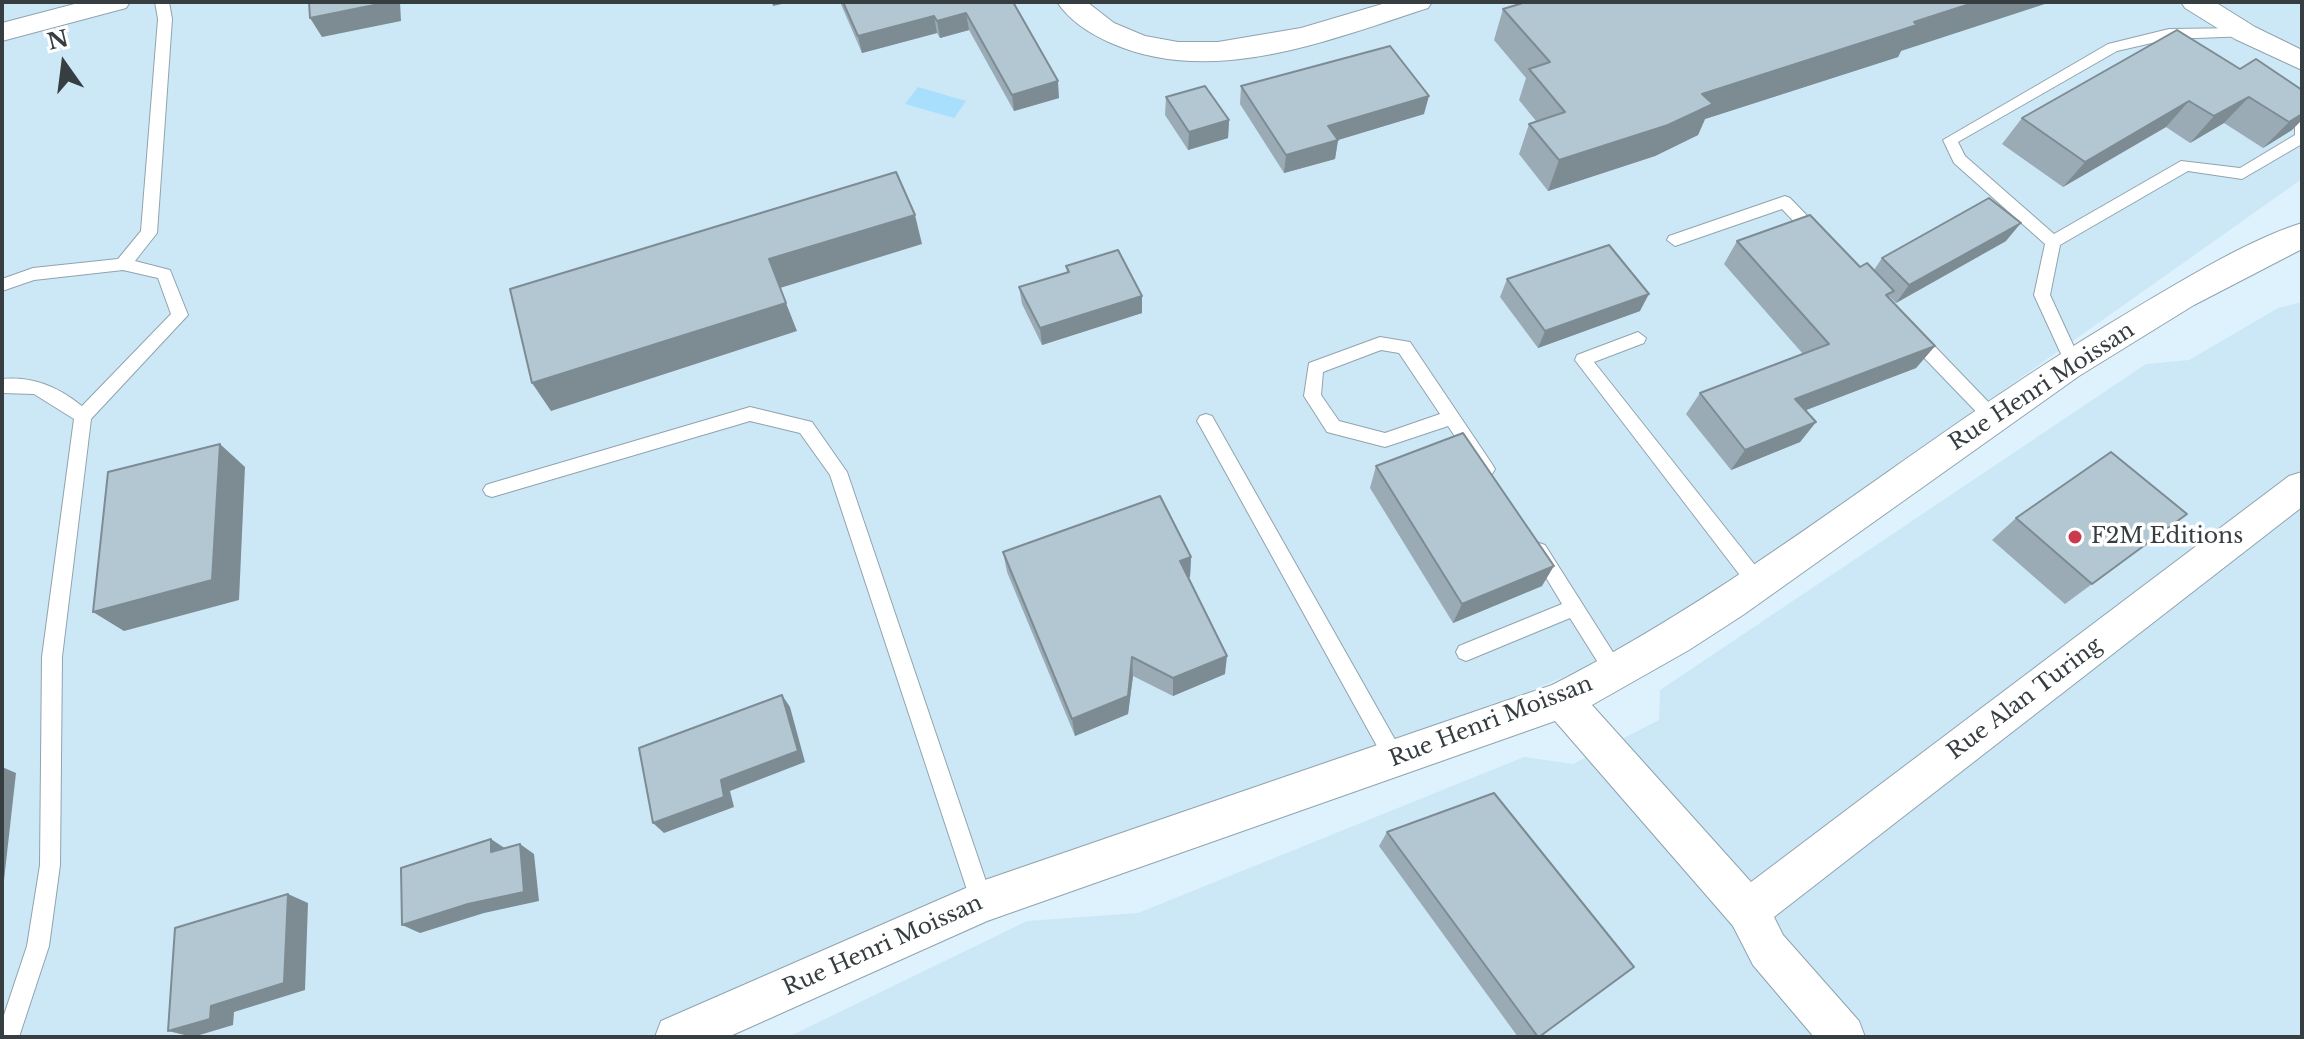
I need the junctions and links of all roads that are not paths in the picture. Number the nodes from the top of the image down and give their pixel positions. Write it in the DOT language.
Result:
graph roads {
  1 [pos="116,2"];
  2 [pos="162,2"];
  3 [pos="1071,2"];
  4 [pos="1418,2"];
  5 [pos="2195,2"];
  6 [pos="2,32"];
  7 [pos="2245,33"];
  8 [pos="2169,34"];
  9 [pos="2194,51"];
  10 [pos="2298,60"];
  11 [pos="2270,100"];
  12 [pos="2302,235"];
  13 [pos="1675,240"];
  14 [pos="2053,242"];
  15 [pos="1828,247"];
  16 [pos="2302,253"];
  17 [pos="123,264"];
  18 [pos="2232,268"];
  19 [pos="2,285"];
  20 [pos="1905,326"];
  21 [pos="1638,338"];
  22 [pos="2073,362"];
  23 [pos="2,386"];
  24 [pos="83,416"];
  25 [pos="1453,417"];
  26 [pos="1992,417"];
  27 [pos="1206,421"];
  28 [pos="1494,480"];
  29 [pos="2302,487"];
  30 [pos="492,490"];
  31 [pos="1526,531"];
  32 [pos="1759,585"];
  33 [pos="1575,607"];
  34 [pos="1466,652"];
  35 [pos="1616,674"];
  36 [pos="1562,700"];
  37 [pos="1395,759"];
  38 [pos="982,902"];
  39 [pos="1748,911"];
  40 [pos="8,1037"];
  41 [pos="677,1037"];
  42 [pos="1843,1037"];
  1 -- 6 [label="street"];
  2 -- 17 [label="lane"];
  3 -- 4 [label="street"];
  5 -- 7 [label="street"];
  7 -- 8 [label="lane"];
  7 -- 10 [label="street"];
  8 -- 9 [label="lane"];
  8 -- 14 [label="lane"];
  11 -- 14 [label="lane"];
  12 -- 18 [label="street, Rue Henri Moissan"];
  13 -- 15 [label="lane"];
  14 -- 22 [label="lane"];
  16 -- 18 [label="street, Rue Henri Moissan"];
  17 -- 19 [label="lane"];
  17 -- 24 [label="lane"];
  18 -- 22 [label="street, Rue Henri Moissan"];
  20 -- 26 [label="lane"];
  21 -- 32 [label="lane"];
  22 -- 26 [label="street, Rue Henri Moissan"];
  23 -- 24 [label="lane"];
  24 -- 40 [label="lane"];
  25 -- 25 [label="lane"];
  25 -- 28 [label="lane"];
  26 -- 32 [label="street, Rue Henri Moissan"];
  27 -- 37 [label="lane"];
  29 -- 39 [label="street, Rue Alan Turing"];
  30 -- 38 [label="lane"];
  31 -- 33 [label="lane"];
  32 -- 35 [label="street, Rue Henri Moissan"];
  33 -- 34 [label="lane"];
  33 -- 35 [label="lane"];
  35 -- 36 [label="street, Rue Henri Moissan"];
  36 -- 37 [label="street, Rue Henri Moissan"];
  36 -- 39 [label="street"];
  37 -- 38 [label="street, Rue Henri Moissan"];
  38 -- 41 [label="street, Rue Henri Moissan"];
  39 -- 42 [label="street"];
}
